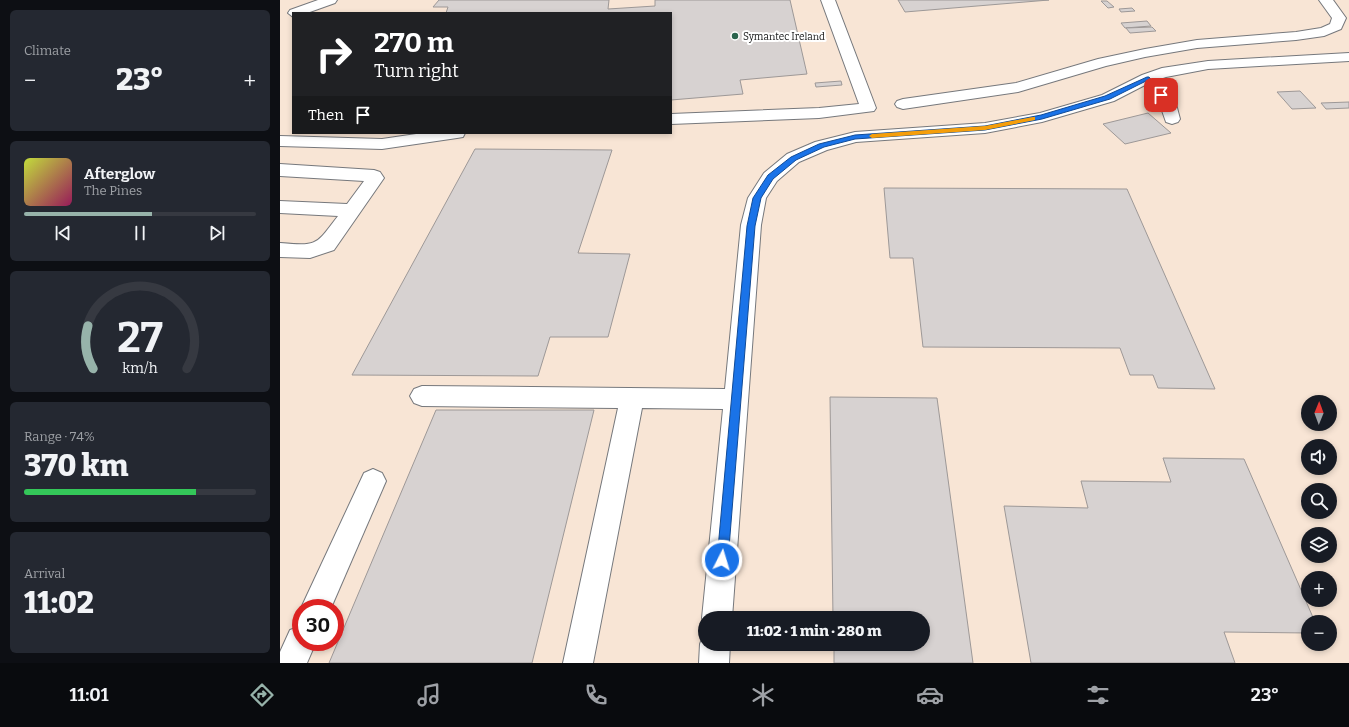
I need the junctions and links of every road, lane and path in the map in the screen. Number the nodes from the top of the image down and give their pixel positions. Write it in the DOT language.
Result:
graph roads {
  1 [pos="828,0"];
  2 [pos="1326,0"];
  3 [pos="330,4"];
  4 [pos="302,12"];
  5 [pos="1349,58"];
  6 [pos="1147,78"];
  7 [pos="903,104"];
  8 [pos="672,119"];
  9 [pos="1172,119"];
  10 [pos="450,134"];
  11 [pos="287,139"];
  12 [pos="280,170"];
  13 [pos="280,207"];
  14 [pos="352,211"];
  15 [pos="280,250"];
  16 [pos="422,396"];
  17 [pos="632,398"];
  18 [pos="736,399"];
  19 [pos="373,481"];
  20 [pos="320,599"];
  21 [pos="719,611"];
  22 [pos="296,651"];
  23 [pos="715,651"];
  24 [pos="291,663"];
  25 [pos="578,663"];
  26 [pos="714,663"];
  1 -- 8 [label="street"];
  2 -- 7 [label="street"];
  3 -- 4 [label="street"];
  5 -- 6 [label="street"];
  6 -- 9 [label="street"];
  6 -- 18 [label="street"];
  10 -- 11 [label="street"];
  12 -- 14 [label="street"];
  13 -- 14 [label="street"];
  14 -- 15 [label="street"];
  16 -- 17 [label="street"];
  17 -- 18 [label="street"];
  17 -- 25 [label="street"];
  18 -- 21 [label="street"];
  19 -- 20 [label="street"];
  22 -- 24 [label="street"];
  23 -- 26 [label="street"];
}
